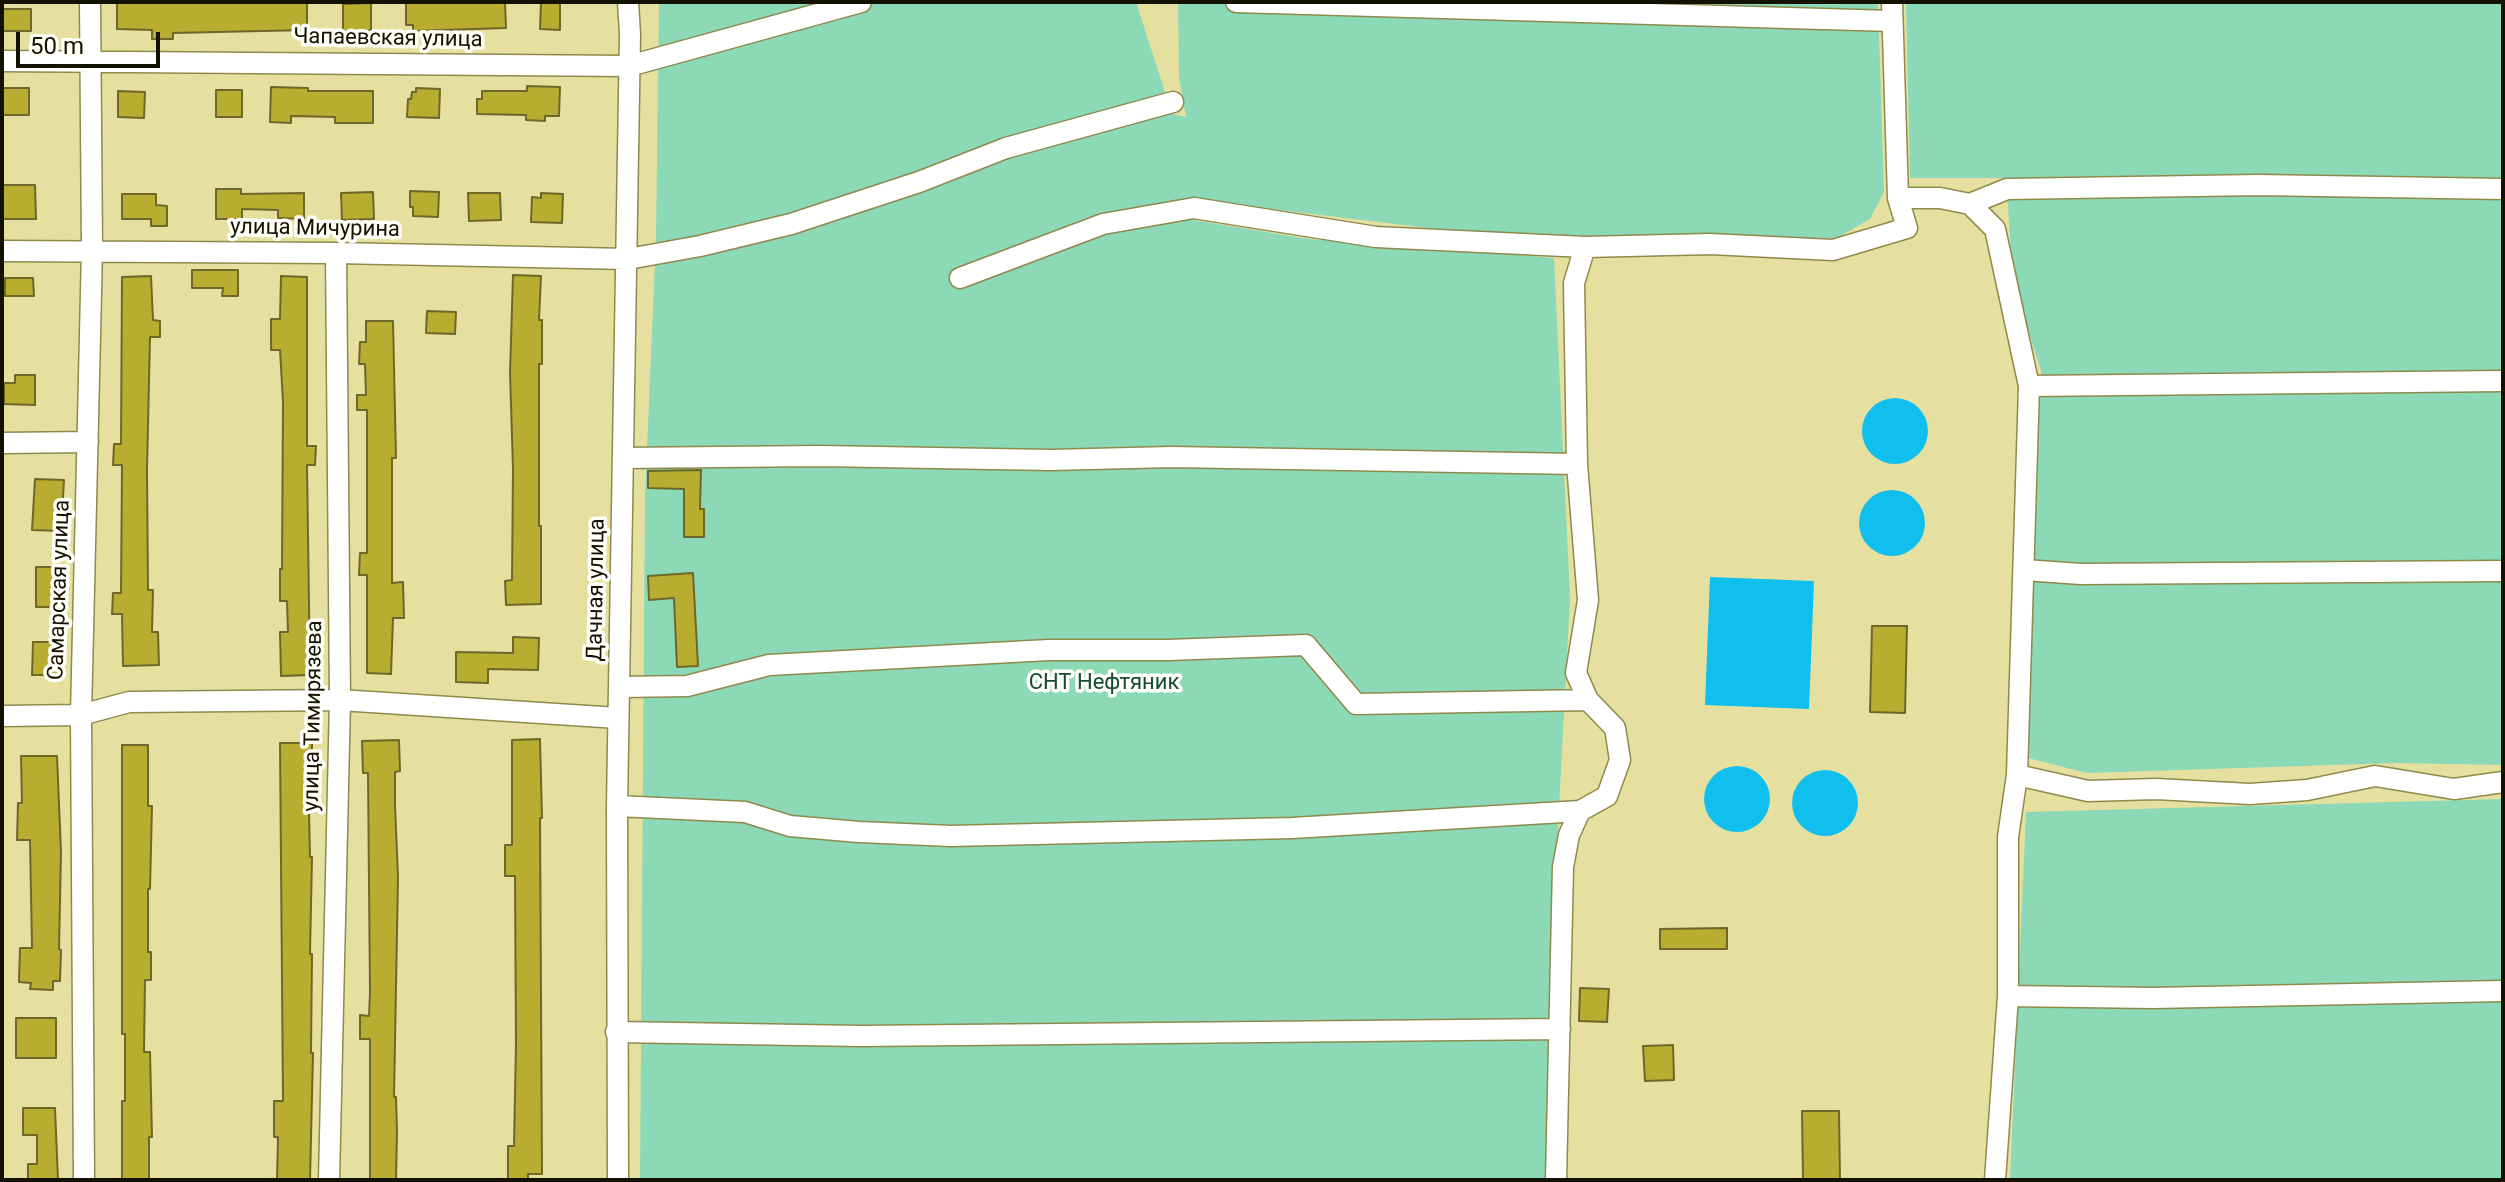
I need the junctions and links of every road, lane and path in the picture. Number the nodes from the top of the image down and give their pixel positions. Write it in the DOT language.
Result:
graph roads {
  1 [pos="90,2"];
  2 [pos="628,2"];
  3 [pos="861,2"];
  4 [pos="1236,2"];
  5 [pos="1892,11"];
  6 [pos="2,61"];
  7 [pos="90,61"];
  8 [pos="629,66"];
  9 [pos="1173,102"];
  10 [pos="2503,189"];
  11 [pos="1898,198"];
  12 [pos="1970,204"];
  13 [pos="1585,247"];
  14 [pos="92,250"];
  15 [pos="2,251"];
  16 [pos="336,253"];
  17 [pos="628,259"];
  18 [pos="960,278"];
  19 [pos="2503,381"];
  20 [pos="2029,386"];
  21 [pos="88,442"];
  22 [pos="2,443"];
  23 [pos="623,458"];
  24 [pos="1577,464"];
  25 [pos="2024,570"];
  26 [pos="2503,571"];
  27 [pos="619,687"];
  28 [pos="340,700"];
  29 [pos="1588,700"];
  30 [pos="81,715"];
  31 [pos="2,716"];
  32 [pos="618,718"];
  33 [pos="2017,775"];
  34 [pos="2503,782"];
  35 [pos="617,806"];
  36 [pos="1580,811"];
  37 [pos="2503,991"];
  38 [pos="2008,996"];
  39 [pos="1560,1029"];
  40 [pos="616,1032"];
  41 [pos="84,1180"];
  42 [pos="329,1180"];
  43 [pos="618,1180"];
  44 [pos="1556,1180"];
  45 [pos="1995,1180"];
  1 -- 7 [label="street, Самарская улица"];
  2 -- 8 [label="street, Дачная улица"];
  3 -- 8 [label="street, Чапаевская улица"];
  4 -- 5 [label="street"];
  5 -- 11 [label="street"];
  6 -- 7 [label="street, Чапаевская улица"];
  7 -- 8 [label="street, Чапаевская улица"];
  7 -- 14 [label="street, Самарская улица"];
  8 -- 17 [label="street, Дачная улица"];
  9 -- 17 [label="street, улица Мичурина"];
  10 -- 12 [label="street"];
  11 -- 12 [label="street"];
  11 -- 13 [label="street"];
  12 -- 20 [label="street"];
  13 -- 18 [label="street"];
  13 -- 24 [label="street"];
  14 -- 15 [label="street, улица Мичурина"];
  14 -- 16 [label="street, улица Мичурина"];
  14 -- 21 [label="street, Самарская улица"];
  16 -- 17 [label="street, улица Мичурина"];
  16 -- 28 [label="street, улица Тимирязева"];
  17 -- 23 [label="street, Дачная улица"];
  19 -- 20 [label="street"];
  20 -- 25 [label="street"];
  21 -- 22 [label="street"];
  21 -- 30 [label="street, Самарская улица"];
  23 -- 24 [label="street"];
  23 -- 27 [label="street, Дачная улица"];
  24 -- 29 [label="street"];
  25 -- 26 [label="street"];
  25 -- 33 [label="street"];
  27 -- 29 [label="street"];
  27 -- 32 [label="street, Дачная улица"];
  28 -- 30 [label="street"];
  28 -- 32 [label="street"];
  28 -- 42 [label="street, улица Тимирязева"];
  29 -- 36 [label="street"];
  30 -- 31 [label="street"];
  30 -- 41 [label="street, Самарская улица"];
  32 -- 35 [label="street, Дачная улица"];
  33 -- 34 [label="street"];
  33 -- 38 [label="street"];
  35 -- 36 [label="street"];
  35 -- 40 [label="street, Дачная улица"];
  36 -- 39 [label="street"];
  37 -- 38 [label="street"];
  38 -- 45 [label="street"];
  39 -- 40 [label="street"];
  39 -- 44 [label="street"];
  40 -- 43 [label="street, Дачная улица"];
}
